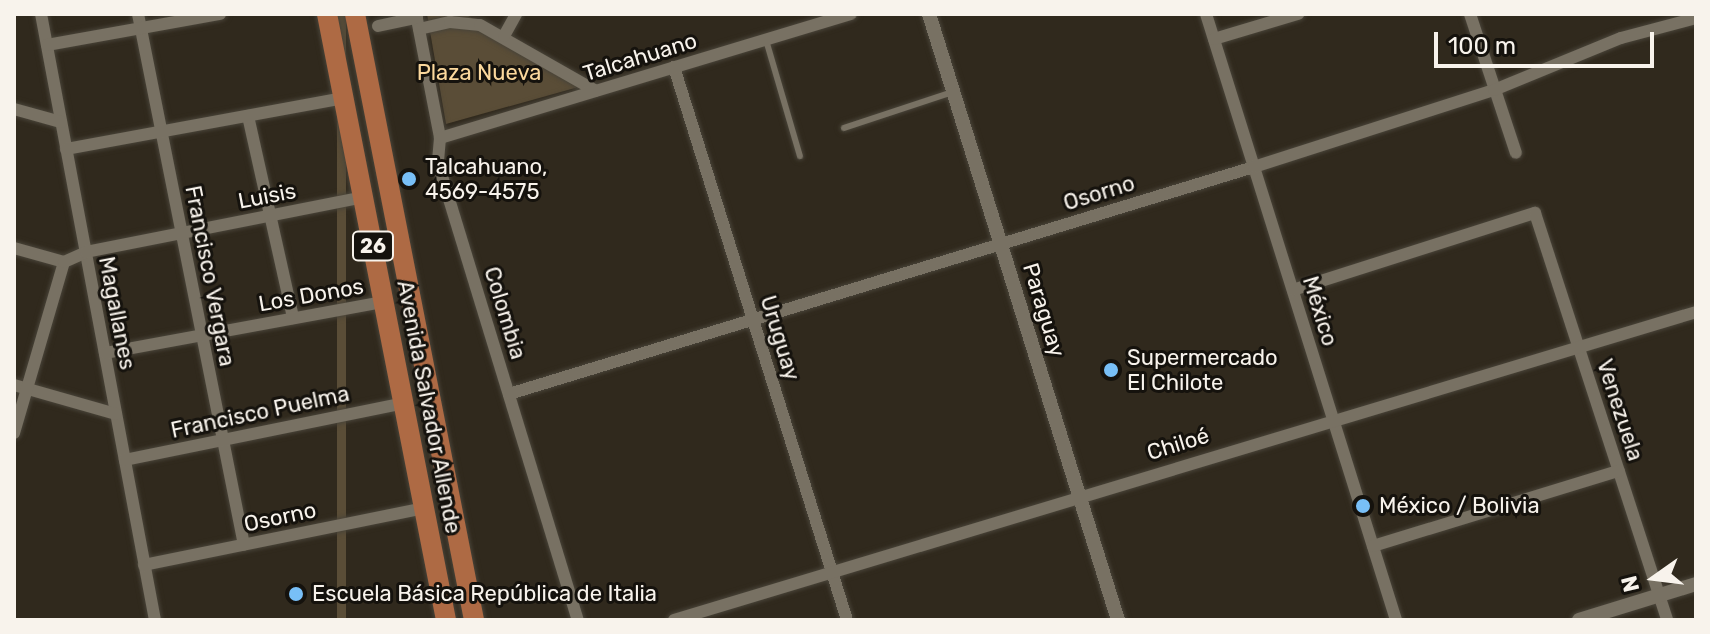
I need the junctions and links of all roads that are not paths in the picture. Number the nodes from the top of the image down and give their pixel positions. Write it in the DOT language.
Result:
graph roads {
  1 [pos="41,14"];
  2 [pos="138,14"];
  3 [pos="220,14"];
  4 [pos="327,14"];
  5 [pos="355,14"];
  6 [pos="516,14"];
  7 [pos="851,14"];
  8 [pos="929,14"];
  9 [pos="1206,14"];
  10 [pos="1298,14"];
  11 [pos="1470,14"];
  12 [pos="832,17"];
  13 [pos="1696,18"];
  14 [pos="417,20"];
  15 [pos="378,26"];
  16 [pos="141,28"];
  17 [pos="504,36"];
  18 [pos="1214,39"];
  19 [pos="766,40"];
  20 [pos="47,45"];
  21 [pos="674,67"];
  22 [pos="1494,90"];
  23 [pos="596,91"];
  24 [pos="953,92"];
  25 [pos="343,98"];
  26 [pos="14,109"];
  27 [pos="248,116"];
  28 [pos="61,122"];
  29 [pos="844,128"];
  30 [pos="161,132"];
  31 [pos="440,138"];
  32 [pos="66,149"];
  33 [pos="1516,153"];
  34 [pos="800,156"];
  35 [pos="1254,167"];
  36 [pos="363,197"];
  37 [pos="270,215"];
  38 [pos="182,233"];
  39 [pos="1001,244"];
  40 [pos="14,248"];
  41 [pos="86,252"];
  42 [pos="64,262"];
  43 [pos="1293,290"];
  44 [pos="384,302"];
  45 [pos="1696,312"];
  46 [pos="293,318"];
  47 [pos="753,319"];
  48 [pos="202,335"];
  49 [pos="1578,347"];
  50 [pos="105,353"];
  51 [pos="20,387"];
  52 [pos="509,394"];
  53 [pos="404,403"];
  54 [pos="116,414"];
  55 [pos="1333,418"];
  56 [pos="14,433"];
  57 [pos="223,440"];
  58 [pos="125,460"];
  59 [pos="1619,471"];
  60 [pos="1079,494"];
  61 [pos="424,508"];
  62 [pos="244,545"];
  63 [pos="1373,546"];
  64 [pos="144,565"];
  65 [pos="832,573"];
  66 [pos="1696,584"];
  67 [pos="1659,596"];
  68 [pos="155,620"];
  69 [pos="446,620"];
  70 [pos="474,620"];
  71 [pos="578,620"];
  72 [pos="674,620"];
  73 [pos="847,620"];
  74 [pos="1118,620"];
  75 [pos="1396,620"];
  76 [pos="1579,620"];
  77 [pos="1667,620"];
  1 -- 20 [label="street, Magallanes"];
  2 -- 16 [label="street, Francisco Vergara"];
  3 -- 16 [label="street"];
  4 -- 25 [label="highway, Avenida Salvador Allende / 26"];
  5 -- 70 [label="highway, Avenida Salvador Allende / 26"];
  6 -- 17 [label="street"];
  7 -- 12 [label="street, Talcahuano"];
  8 -- 24 [label="street, Paraguay"];
  9 -- 18 [label="street, México"];
  10 -- 18 [label="street"];
  11 -- 22 [label="street"];
  12 -- 19 [label="street, Talcahuano"];
  13 -- 22 [label="street, Osorno"];
  14 -- 15 [label="street"];
  14 -- 17 [label="street"];
  14 -- 31 [label="street, Colombia"];
  16 -- 20 [label="street"];
  16 -- 30 [label="street, Francisco Vergara"];
  17 -- 23 [label="street"];
  18 -- 35 [label="street, México"];
  19 -- 21 [label="street, Talcahuano"];
  19 -- 34 [label="lane"];
  20 -- 28 [label="street, Magallanes"];
  21 -- 23 [label="street, Talcahuano"];
  21 -- 47 [label="street, Uruguay"];
  22 -- 33 [label="street"];
  22 -- 35 [label="street, Osorno"];
  23 -- 31 [label="street, Talcahuano"];
  24 -- 29 [label="lane"];
  24 -- 39 [label="street, Paraguay"];
  25 -- 27 [label="street"];
  25 -- 36 [label="highway, Avenida Salvador Allende / 26"];
  26 -- 28 [label="street"];
  27 -- 30 [label="street"];
  27 -- 37 [label="street"];
  28 -- 32 [label="street, Magallanes"];
  30 -- 32 [label="street"];
  30 -- 38 [label="street, Francisco Vergara"];
  31 -- 52 [label="street, Colombia"];
  32 -- 41 [label="street, Magallanes"];
  35 -- 39 [label="street, Osorno"];
  35 -- 43 [label="street, México"];
  36 -- 37 [label="street, Luisis"];
  36 -- 44 [label="highway, Avenida Salvador Allende / 26"];
  37 -- 38 [label="street, Luisis"];
  37 -- 46 [label="street"];
  38 -- 41 [label="street, Luisis"];
  38 -- 48 [label="street, Francisco Vergara"];
  39 -- 47 [label="street, Osorno"];
  39 -- 60 [label="street, Paraguay"];
  40 -- 42 [label="street"];
  41 -- 42 [label="street, Luisis"];
  41 -- 50 [label="street, Magallanes"];
  42 -- 51 [label="street"];
  43 -- 49 [label="street, Venezuela"];
  43 -- 55 [label="street, México"];
  44 -- 46 [label="street, Los Donos"];
  44 -- 53 [label="highway, Avenida Salvador Allende / 26"];
  45 -- 49 [label="street, Chiloé"];
  46 -- 48 [label="street, Los Donos"];
  47 -- 52 [label="street, Osorno"];
  47 -- 65 [label="street, Uruguay"];
  48 -- 50 [label="street, Los Donos"];
  48 -- 57 [label="street, Francisco Vergara"];
  49 -- 55 [label="street, Chiloé"];
  49 -- 59 [label="street, Venezuela"];
  50 -- 54 [label="street, Magallanes"];
  51 -- 54 [label="street"];
  51 -- 56 [label="street"];
  52 -- 71 [label="street, Colombia"];
  53 -- 57 [label="street, Francisco Puelma"];
  53 -- 61 [label="highway, Avenida Salvador Allende / 26"];
  54 -- 58 [label="street, Magallanes"];
  55 -- 60 [label="street, Chiloé"];
  55 -- 63 [label="street, México"];
  57 -- 58 [label="street, Francisco Puelma"];
  57 -- 62 [label="street, Francisco Vergara"];
  58 -- 64 [label="street, Magallanes"];
  59 -- 63 [label="street"];
  59 -- 67 [label="street, Venezuela"];
  60 -- 65 [label="street, Chiloé"];
  60 -- 74 [label="street, Paraguay"];
  61 -- 62 [label="street, Osorno"];
  61 -- 69 [label="highway, Avenida Salvador Allende / 26"];
  62 -- 64 [label="street, Osorno"];
  63 -- 75 [label="street, México"];
  64 -- 68 [label="street, Magallanes"];
  65 -- 72 [label="street, Chiloé"];
  65 -- 73 [label="street, Uruguay"];
  66 -- 67 [label="street"];
  67 -- 76 [label="street"];
  67 -- 77 [label="street, Venezuela"];
}
